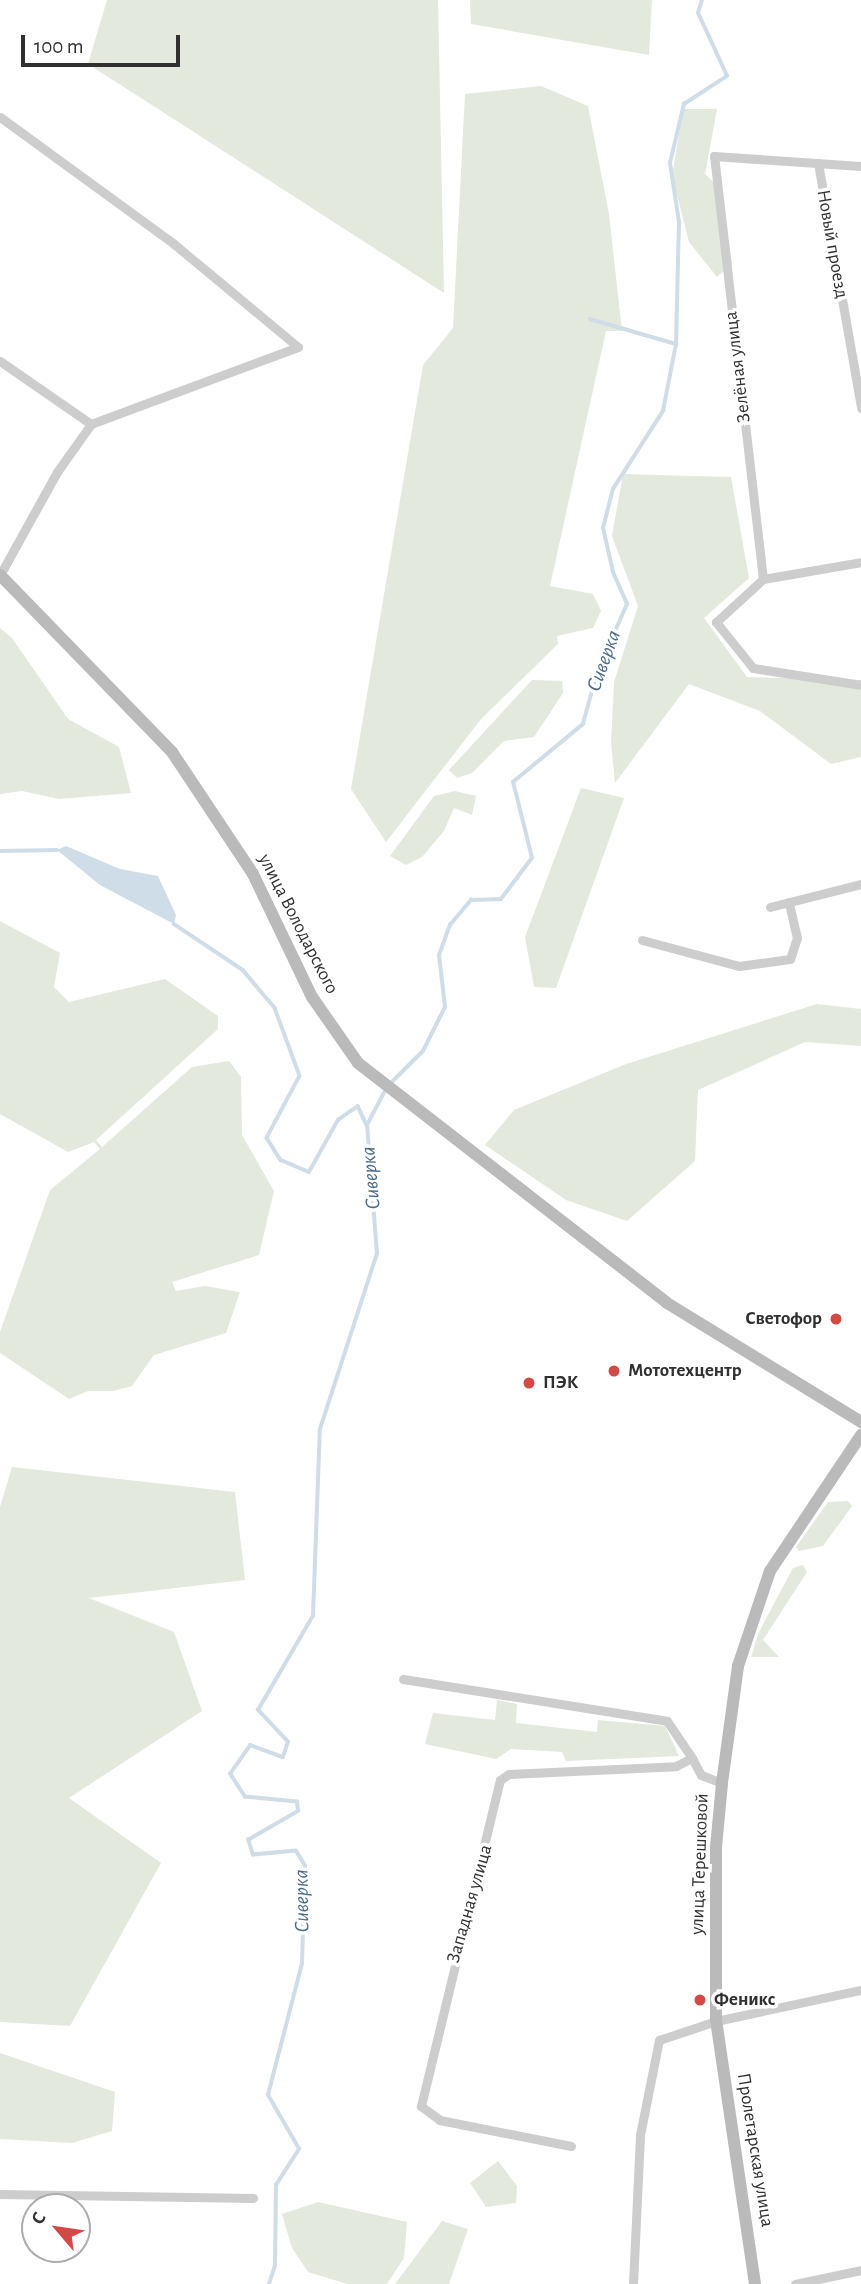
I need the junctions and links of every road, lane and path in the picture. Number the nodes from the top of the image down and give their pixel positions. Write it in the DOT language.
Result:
graph roads {
  1 [pos="0,117"];
  2 [pos="818,163"];
  3 [pos="861,166"];
  4 [pos="0,361"];
  5 [pos="861,408"];
  6 [pos="91,425"];
  7 [pos="861,562"];
  8 [pos="0,575"];
  9 [pos="763,579"];
  10 [pos="861,685"];
  11 [pos="861,884"];
  12 [pos="789,902"];
  13 [pos="770,907"];
  14 [pos="642,940"];
  15 [pos="861,1422"];
  16 [pos="861,1435"];
  17 [pos="403,1678"];
  18 [pos="692,1758"];
  19 [pos="722,1783"];
  20 [pos="861,1990"];
  21 [pos="716,2021"];
  22 [pos="571,2146"];
  23 [pos="0,2194"];
  24 [pos="253,2198"];
  25 [pos="861,2270"];
  26 [pos="633,2284"];
  27 [pos="755,2284"];
  28 [pos="795,2284"];
  1 -- 6 [label="street"];
  2 -- 3 [label="street"];
  2 -- 5 [label="street, Новый проезд"];
  2 -- 9 [label="street, Зелёная улица"];
  4 -- 6 [label="street"];
  6 -- 8 [label="street"];
  7 -- 9 [label="street"];
  8 -- 15 [label="main road, улица Володарского"];
  9 -- 10 [label="street"];
  11 -- 12 [label="street"];
  12 -- 13 [label="street"];
  12 -- 14 [label="street"];
  16 -- 19 [label="main road, улица Терешковой"];
  17 -- 18 [label="street"];
  18 -- 19 [label="street"];
  18 -- 22 [label="street, Западная улица"];
  19 -- 21 [label="main road, улица Терешковой"];
  20 -- 21 [label="street"];
  21 -- 26 [label="street"];
  21 -- 27 [label="main road, Пролетарская улица"];
  23 -- 24 [label="street"];
  25 -- 28 [label="street"];
}
